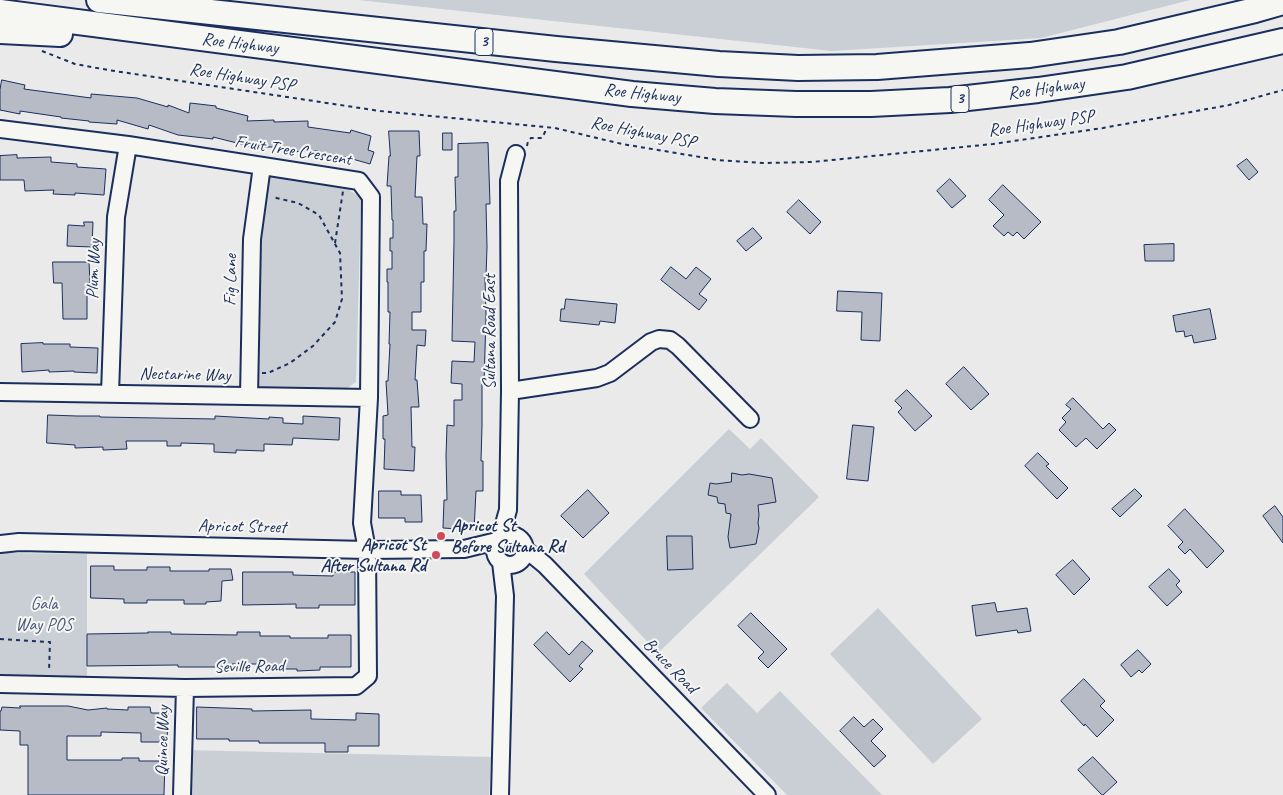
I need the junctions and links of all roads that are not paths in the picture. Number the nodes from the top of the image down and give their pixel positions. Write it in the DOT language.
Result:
graph roads {
  1 [pos="99,0"];
  2 [pos="182,0"];
  3 [pos="1283,2"];
  4 [pos="0,12"];
  5 [pos="250,16"];
  6 [pos="0,31"];
  7 [pos="212,40"];
  8 [pos="1283,41"];
  9 [pos="0,130"];
  10 [pos="128,146"];
  11 [pos="516,154"];
  12 [pos="262,166"];
  13 [pos="510,391"];
  14 [pos="0,392"];
  15 [pos="110,394"];
  16 [pos="249,396"];
  17 [pos="368,398"];
  18 [pos="750,420"];
  19 [pos="508,510"];
  20 [pos="0,536"];
  21 [pos="499,540"];
  22 [pos="19,542"];
  23 [pos="0,544"];
  24 [pos="464,549"];
  25 [pos="367,550"];
  26 [pos="512,555"];
  27 [pos="0,684"];
  28 [pos="185,688"];
  29 [pos="182,795"];
  30 [pos="500,795"];
  31 [pos="767,795"];
  1 -- 5 [label="highway, Roe Highway / 3"];
  2 -- 5 [label="highway"];
  3 -- 5 [label="highway, Roe Highway / 3"];
  4 -- 7 [label="highway, Roe Highway / 3"];
  6 -- 7 [label="highway"];
  7 -- 8 [label="highway, Roe Highway / 3"];
  9 -- 10 [label="street, Fruit Tree Crescent"];
  10 -- 12 [label="street, Fruit Tree Crescent"];
  10 -- 15 [label="street, Plum Way"];
  11 -- 13 [label="street, Sultana Road East"];
  12 -- 16 [label="street, Fig Lane"];
  12 -- 17 [label="street, Fruit Tree Crescent"];
  13 -- 18 [label="street"];
  13 -- 19 [label="street, Sultana Road East"];
  14 -- 15 [label="street, Nectarine Way"];
  15 -- 16 [label="street, Nectarine Way"];
  16 -- 17 [label="street, Nectarine Way"];
  17 -- 25 [label="street, Fruit Tree Crescent"];
  19 -- 21 [label="street, Sultana Road East"];
  19 -- 26 [label="street, Sultana Road East"];
  20 -- 22 [label="street, Apricot Street"];
  21 -- 24 [label="street, Apricot Street"];
  21 -- 26 [label="street, Sultana Road East"];
  22 -- 23 [label="street, Apricot Street"];
  22 -- 25 [label="street, Apricot Street"];
  24 -- 25 [label="street, Apricot Street"];
  24 -- 26 [label="street, Apricot Street"];
  25 -- 28 [label="street, Seville Road"];
  26 -- 30 [label="street"];
  26 -- 31 [label="street, Bruce Road"];
  27 -- 28 [label="street, Seville Road"];
  28 -- 29 [label="street, Quince Way"];
}
